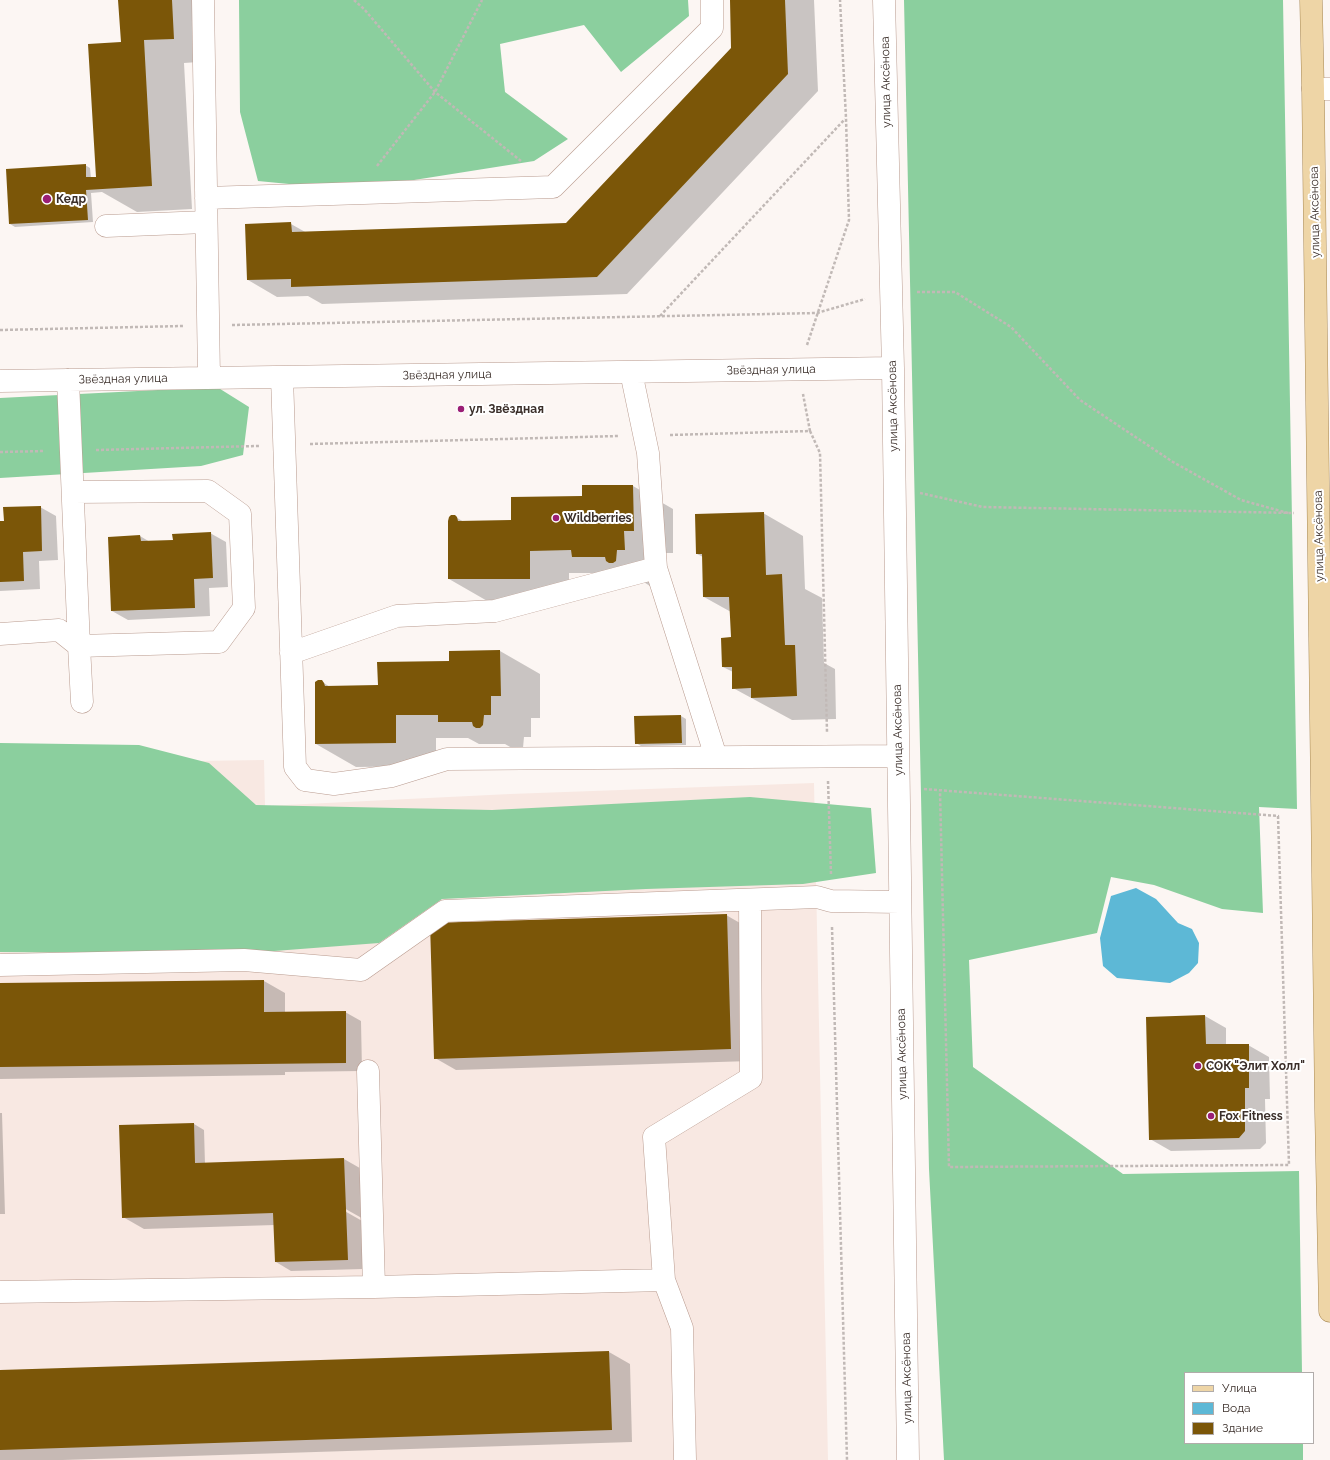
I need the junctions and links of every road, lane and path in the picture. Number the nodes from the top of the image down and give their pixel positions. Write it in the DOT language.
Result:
graph roads {
  1 [pos="203,0"];
  2 [pos="354,0"];
  3 [pos="482,0"];
  4 [pos="712,0"];
  5 [pos="884,0"];
  6 [pos="1311,0"];
  7 [pos="1322,89"];
  8 [pos="435,92"];
  9 [pos="846,118"];
  10 [pos="522,162"];
  11 [pos="356,194"];
  12 [pos="206,198"];
  13 [pos="206,222"];
  14 [pos="106,226"];
  15 [pos="891,291"];
  16 [pos="659,316"];
  17 [pos="208,326"];
  18 [pos="0,330"];
  19 [pos="893,368"];
  20 [pos="631,372"];
  21 [pos="209,377"];
  22 [pos="282,377"];
  23 [pos="68,380"];
  24 [pos="0,381"];
  25 [pos="1324,414"];
  26 [pos="810,431"];
  27 [pos="895,487"];
  28 [pos="73,492"];
  29 [pos="1288,513"];
  30 [pos="1318,513"];
  31 [pos="1325,567"];
  32 [pos="656,568"];
  33 [pos="0,634"];
  34 [pos="80,646"];
  35 [pos="291,653"];
  36 [pos="82,702"];
  37 [pos="828,756"];
  38 [pos="898,756"];
  39 [pos="716,757"];
  40 [pos="899,787"];
  41 [pos="940,791"];
  42 [pos="750,900"];
  43 [pos="831,901"];
  44 [pos="900,902"];
  45 [pos="0,965"];
  46 [pos="368,1071"];
  47 [pos="664,1280"];
  48 [pos="374,1287"];
  49 [pos="0,1292"];
  50 [pos="1330,1311"];
  51 [pos="685,1460"];
  52 [pos="847,1460"];
  53 [pos="908,1460"];
  1 -- 12 [label="street"];
  2 -- 8 [label="path"];
  3 -- 8 [label="path"];
  4 -- 11 [label="street"];
  5 -- 15 [label="street, улица Аксёнова"];
  6 -- 7 [label="main road, улица Аксёнова"];
  7 -- 25 [label="main road, улица Аксёнова"];
  8 -- 10 [label="path"];
  8 -- 11 [label="path"];
  9 -- 16 [label="path"];
  11 -- 12 [label="street"];
  12 -- 13 [label="street"];
  13 -- 14 [label="street"];
  13 -- 17 [label="street"];
  15 -- 16 [label="path"];
  15 -- 19 [label="street, улица Аксёнова"];
  15 -- 29 [label="path"];
  16 -- 17 [label="path"];
  17 -- 18 [label="path"];
  17 -- 21 [label="street"];
  19 -- 20 [label="street, Звёздная улица"];
  19 -- 27 [label="street, улица Аксёнова"];
  20 -- 22 [label="street, Звёздная улица"];
  20 -- 32 [label="street"];
  21 -- 22 [label="street, Звёздная улица"];
  21 -- 23 [label="street, Звёздная улица"];
  22 -- 35 [label="street"];
  23 -- 24 [label="street, Звёздная улица"];
  23 -- 28 [label="street"];
  25 -- 30 [label="main road, улица Аксёнова"];
  26 -- 37 [label="path"];
  27 -- 29 [label="path"];
  27 -- 38 [label="street, улица Аксёнова"];
  28 -- 34 [label="street"];
  28 -- 34 [label="street"];
  29 -- 30 [label="path"];
  30 -- 31 [label="main road, улица Аксёнова"];
  31 -- 50 [label="main road, улица Аксёнова"];
  32 -- 35 [label="street"];
  32 -- 39 [label="street"];
  33 -- 34 [label="street"];
  34 -- 36 [label="street"];
  35 -- 39 [label="street"];
  37 -- 38 [label="street"];
  37 -- 39 [label="street"];
  37 -- 43 [label="path"];
  38 -- 40 [label="street, улица Аксёнова"];
  40 -- 41 [label="path"];
  40 -- 44 [label="street, улица Аксёнова"];
  41 -- 41 [label="path"];
  42 -- 43 [label="street"];
  42 -- 45 [label="street"];
  42 -- 47 [label="street"];
  43 -- 44 [label="street"];
  43 -- 52 [label="path"];
  44 -- 53 [label="street, улица Аксёнова"];
  46 -- 48 [label="street"];
  47 -- 48 [label="street"];
  47 -- 51 [label="street"];
  48 -- 49 [label="street"];
}
